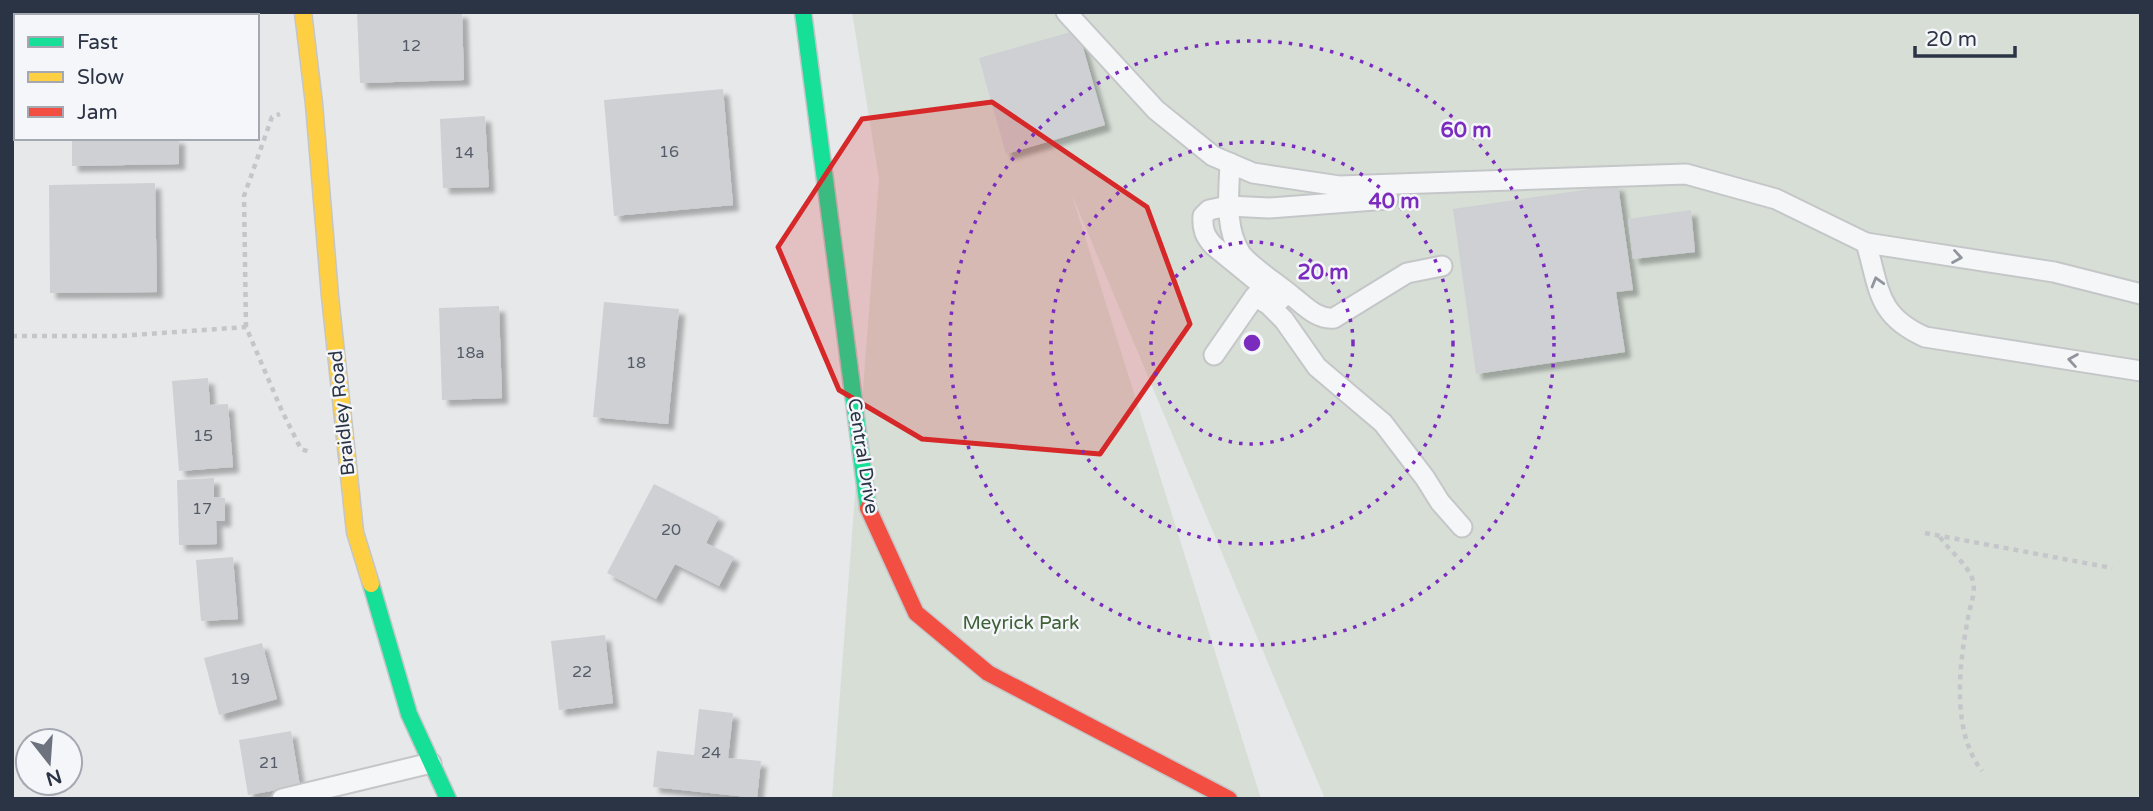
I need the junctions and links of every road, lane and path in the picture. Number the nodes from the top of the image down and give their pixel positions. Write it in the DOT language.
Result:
graph roads {
  1 [pos="303,12"];
  2 [pos="803,12"];
  3 [pos="1066,12"];
  4 [pos="314,104"];
  5 [pos="1230,163"];
  6 [pos="1388,199"];
  7 [pos="1228,206"];
  8 [pos="1866,243"];
  9 [pos="1443,266"];
  10 [pos="2141,294"];
  11 [pos="1284,320"];
  12 [pos="246,327"];
  13 [pos="12,336"];
  14 [pos="1214,355"];
  15 [pos="2141,371"];
  16 [pos="348,463"];
  17 [pos="1462,527"];
  18 [pos="1925,534"];
  19 [pos="1940,537"];
  20 [pos="2112,568"];
  21 [pos="431,762"];
  22 [pos="1982,771"];
  23 [pos="282,799"];
  24 [pos="448,799"];
  25 [pos="1229,799"];
  1 -- 4 [label="street, Braidley Road"];
  2 -- 25 [label="street, Central Drive"];
  3 -- 5 [label="lane"];
  4 -- 12 [label="path"];
  4 -- 16 [label="street, Braidley Road"];
  5 -- 7 [label="lane"];
  5 -- 8 [label="lane"];
  6 -- 7 [label="lane"];
  7 -- 9 [label="lane"];
  7 -- 11 [label="lane"];
  8 -- 10 [label="lane, one-way"];
  15 -- 8 [label="lane, one-way"];
  11 -- 14 [label="lane"];
  11 -- 17 [label="lane"];
  12 -- 13 [label="path"];
  12 -- 16 [label="path"];
  16 -- 21 [label="street, Braidley Road"];
  18 -- 19 [label="path"];
  19 -- 20 [label="path"];
  19 -- 22 [label="path"];
  21 -- 23 [label="lane"];
  21 -- 24 [label="street, Braidley Road"];
}
